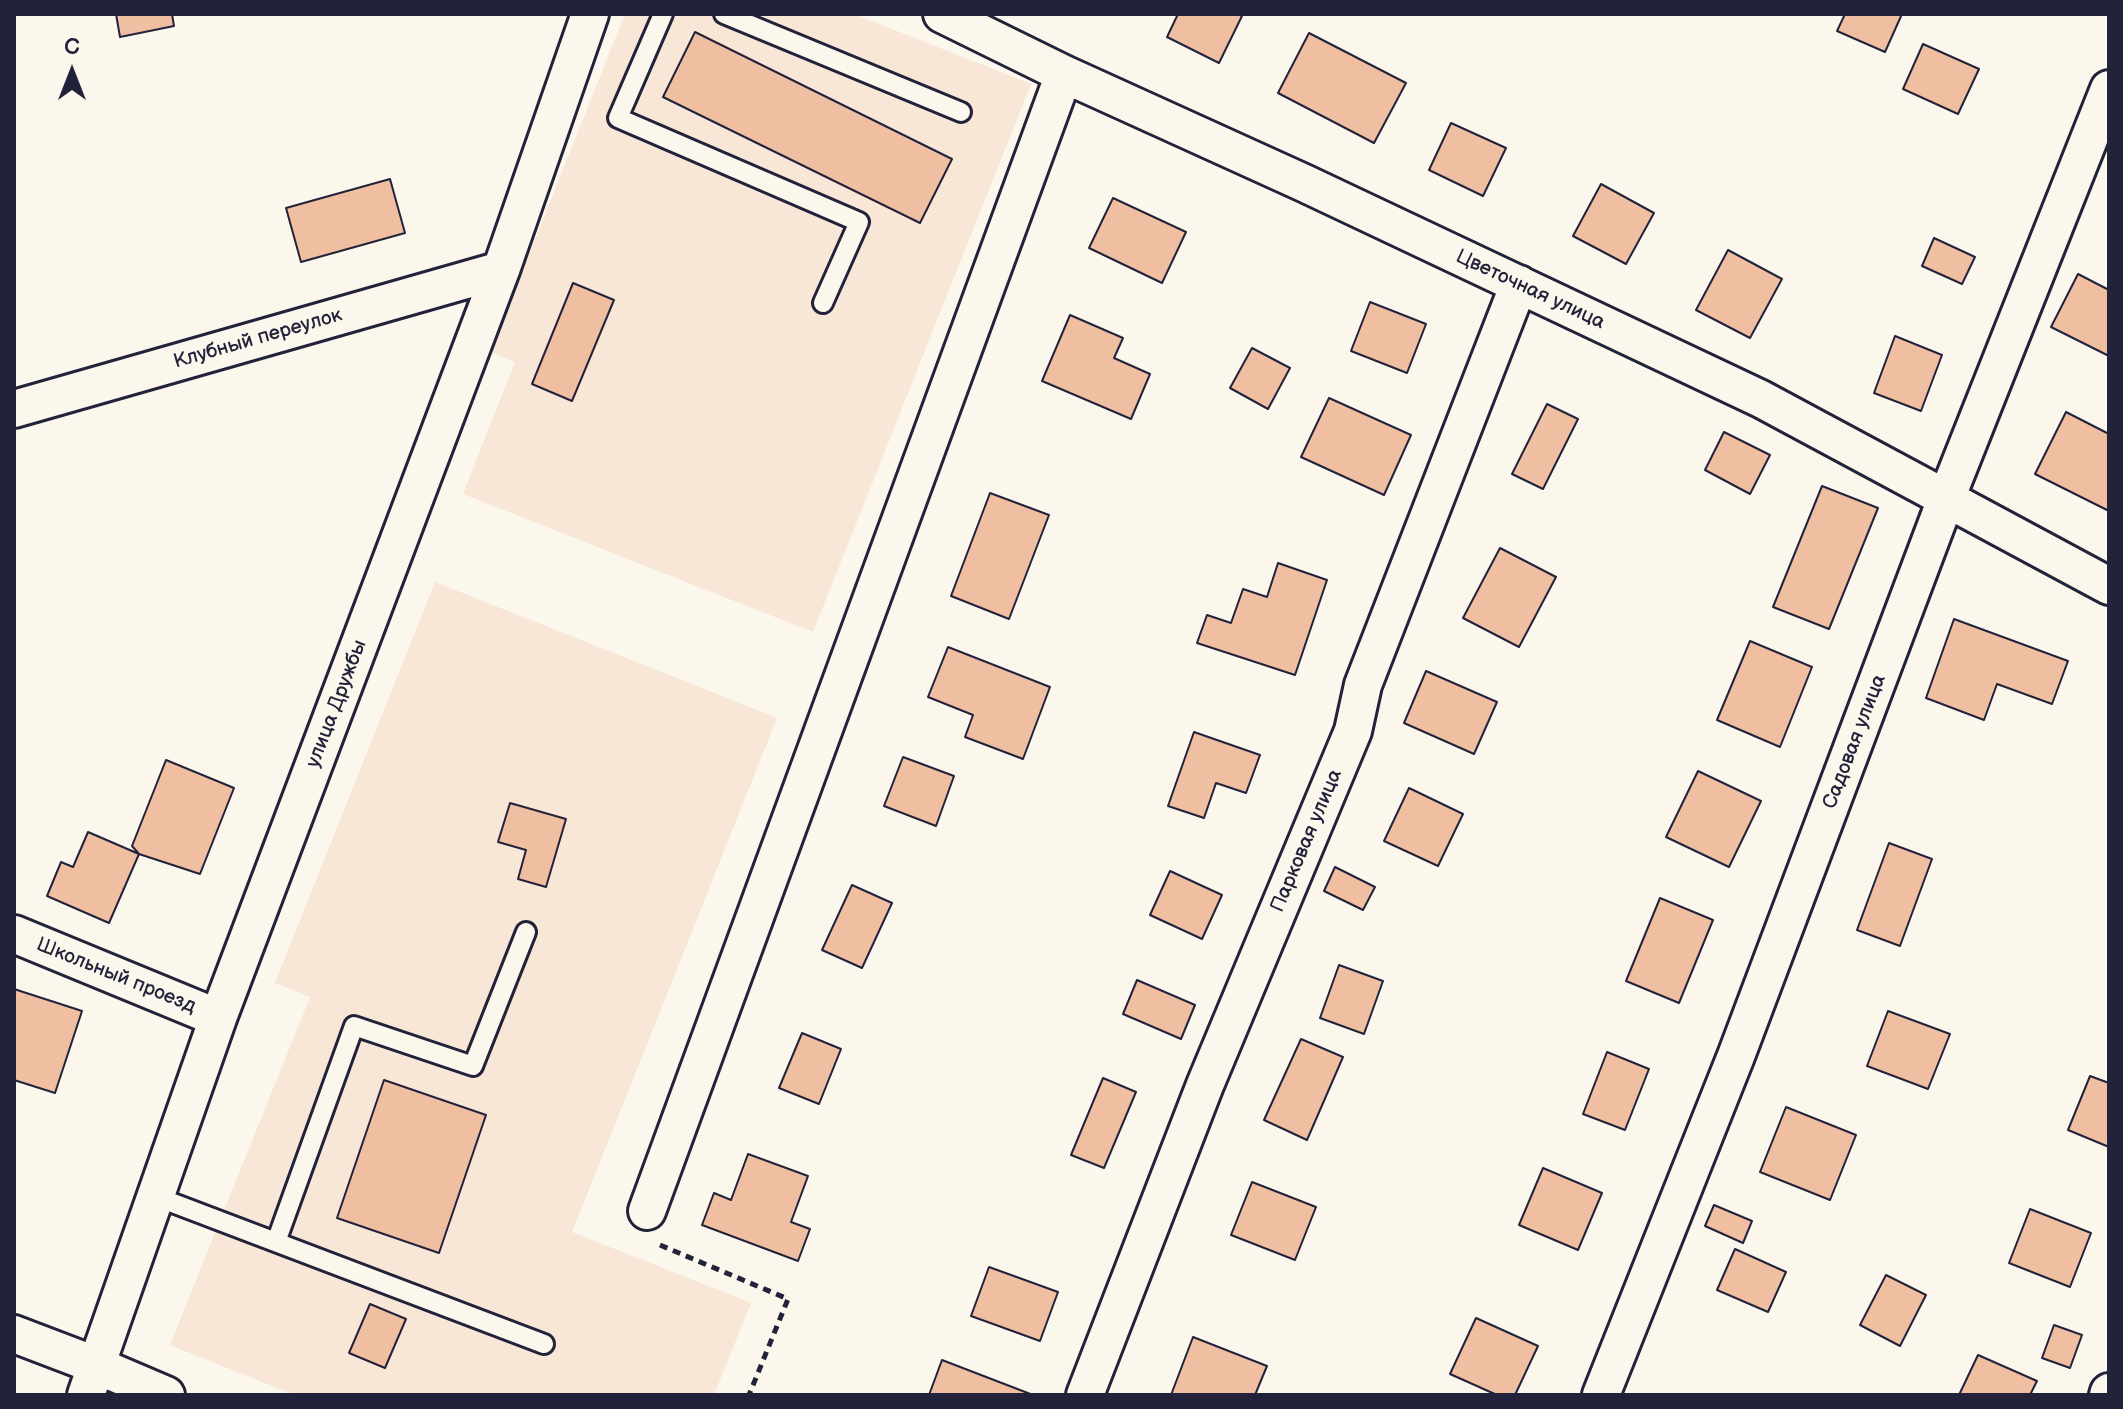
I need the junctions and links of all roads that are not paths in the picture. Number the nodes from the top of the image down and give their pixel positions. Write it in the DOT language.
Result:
graph roads {
  1 [pos="590,14"];
  2 [pos="663,14"];
  3 [pos="724,14"];
  4 [pos="942,14"];
  5 [pos="1064,74"];
  6 [pos="2109,89"];
  7 [pos="961,112"];
  8 [pos="501,270"];
  9 [pos="1519,284"];
  10 [pos="823,303"];
  11 [pos="14,409"];
  12 [pos="1946,499"];
  13 [pos="2109,586"];
  14 [pos="526,932"];
  15 [pos="14,934"];
  16 [pos="218,1018"];
  17 [pos="157,1197"];
  18 [pos="647,1211"];
  19 [pos="276,1242"];
  20 [pos="14,1334"];
  21 [pos="544,1344"];
  22 [pos="92,1380"];
  23 [pos="166,1395"];
  24 [pos="1085,1395"];
  25 [pos="1601,1395"];
  1 -- 8 [label="street, улица Дружбы"];
  2 -- 10 [label="lane"];
  3 -- 7 [label="lane"];
  4 -- 5 [label="street, Цветочная улица"];
  5 -- 9 [label="street, Цветочная улица"];
  5 -- 18 [label="street"];
  6 -- 12 [label="street, Садовая улица"];
  8 -- 11 [label="street, Клубный переулок"];
  8 -- 16 [label="street, улица Дружбы"];
  9 -- 12 [label="street, Цветочная улица"];
  9 -- 24 [label="street, Парковая улица"];
  12 -- 13 [label="street, Цветочная улица"];
  12 -- 25 [label="street, Садовая улица"];
  14 -- 19 [label="lane"];
  15 -- 16 [label="street, Школьный проезд"];
  16 -- 17 [label="street, улица Дружбы"];
  17 -- 19 [label="lane"];
  17 -- 22 [label="street, улица Дружбы"];
  19 -- 21 [label="lane"];
  20 -- 22 [label="street"];
  22 -- 23 [label="street"];
}
